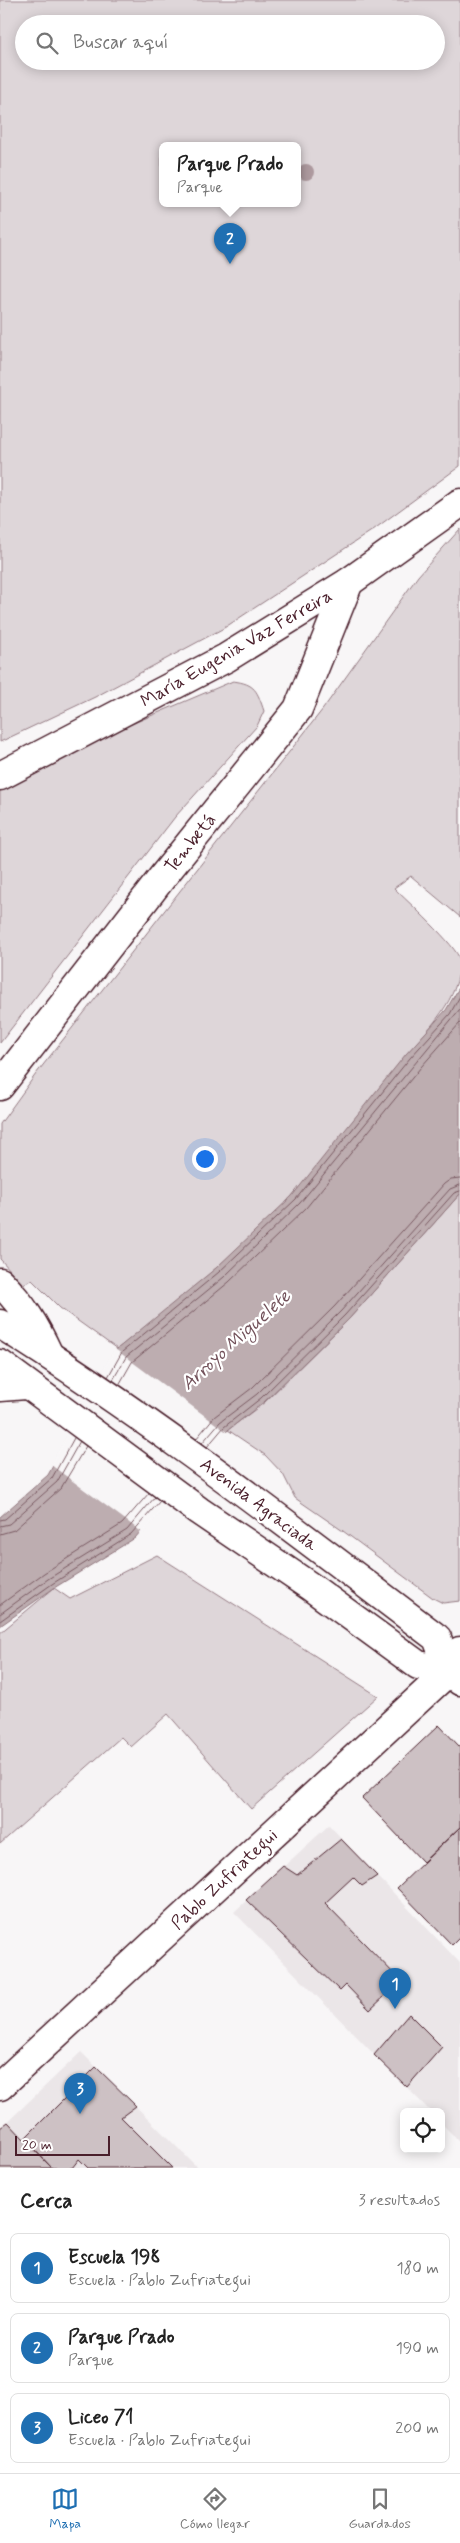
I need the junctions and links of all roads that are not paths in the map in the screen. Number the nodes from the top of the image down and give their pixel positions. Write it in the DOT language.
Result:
graph roads {
  1 [pos="460,503"];
  2 [pos="349,582"];
  3 [pos="0,776"];
  4 [pos="0,1086"];
  5 [pos="0,1282"];
  6 [pos="0,1324"];
  7 [pos="49,1354"];
  8 [pos="0,1364"];
  9 [pos="13,1386"];
  10 [pos="457,1668"];
  11 [pos="0,2086"];
  1 -- 2 [label="street, María Eugenia Vaz Ferreira"];
  2 -- 3 [label="street, María Eugenia Vaz Ferreira"];
  2 -- 4 [label="street, Tembetá"];
  5 -- 7 [label="street, Avenida Agraciada"];
  6 -- 7 [label="street, Avenida Agraciada"];
  7 -- 10 [label="street, Avenida Agraciada"];
  8 -- 9 [label="street, Avenida Agraciada"];
  9 -- 10 [label="street, Avenida Agraciada"];
  10 -- 11 [label="street, Pablo Zufriategui"];
}
